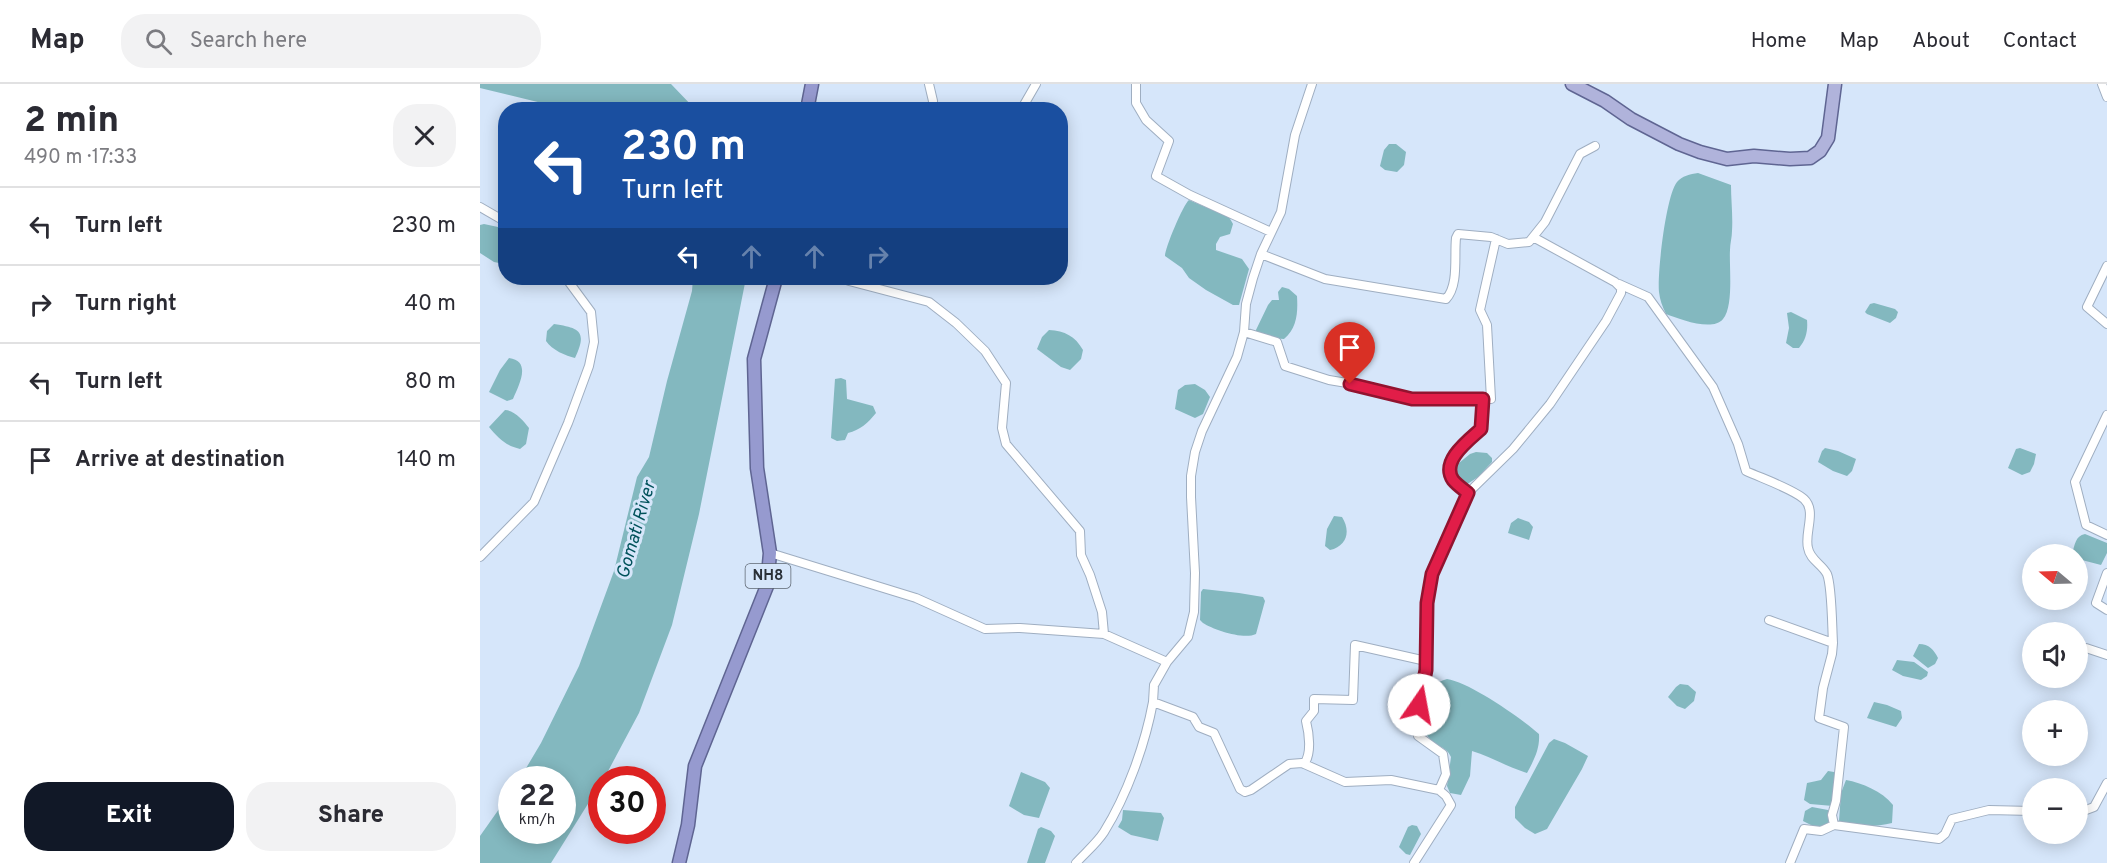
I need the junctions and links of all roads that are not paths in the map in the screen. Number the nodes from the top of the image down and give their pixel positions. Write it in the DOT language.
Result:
graph roads {
  1 [pos="812,84"];
  2 [pos="928,84"];
  3 [pos="1036,84"];
  4 [pos="1136,84"];
  5 [pos="1312,84"];
  6 [pos="1572,84"];
  7 [pos="1835,84"];
  8 [pos="2102,84"];
  9 [pos="2107,98"];
  10 [pos="809,102"];
  11 [pos="933,102"];
  12 [pos="1026,102"];
  13 [pos="1594,146"];
  14 [pos="480,207"];
  15 [pos="498,217"];
  16 [pos="1271,232"];
  17 [pos="1533,237"];
  18 [pos="1496,239"];
  19 [pos="1262,254"];
  20 [pos="2107,266"];
  21 [pos="1615,282"];
  22 [pos="571,285"];
  23 [pos="774,285"];
  24 [pos="864,285"];
  25 [pos="2107,324"];
  26 [pos="1244,332"];
  27 [pos="1483,399"];
  28 [pos="2107,415"];
  29 [pos="1468,493"];
  30 [pos="2107,535"];
  31 [pos="770,554"];
  32 [pos="480,556"];
  33 [pos="2107,573"];
  34 [pos="2107,610"];
  35 [pos="1769,620"];
  36 [pos="1104,634"];
  37 [pos="1833,643"];
  38 [pos="2088,649"];
  39 [pos="2107,655"];
  40 [pos="1426,661"];
  41 [pos="1167,662"];
  42 [pos="1154,702"];
  43 [pos="1304,764"];
  44 [pos="2107,783"];
  45 [pos="1438,790"];
  46 [pos="2088,809"];
  47 [pos="2022,811"];
  48 [pos="1834,825"];
  49 [pos="679,863"];
  50 [pos="1076,863"];
  51 [pos="1414,863"];
  52 [pos="1790,863"];
  1 -- 10 [label="highway"];
  2 -- 11 [label="street"];
  3 -- 12 [label="street"];
  4 -- 16 [label="street"];
  5 -- 16 [label="street"];
  6 -- 7 [label="main road"];
  8 -- 9 [label="street"];
  13 -- 17 [label="street"];
  14 -- 15 [label="street"];
  16 -- 19 [label="street"];
  17 -- 18 [label="street"];
  17 -- 21 [label="street"];
  18 -- 19 [label="street"];
  18 -- 27 [label="street"];
  19 -- 26 [label="street"];
  20 -- 25 [label="street"];
  21 -- 29 [label="street"];
  21 -- 37 [label="street"];
  22 -- 32 [label="street"];
  23 -- 31 [label="highway, NH8"];
  24 -- 36 [label="street"];
  26 -- 27 [label="street"];
  26 -- 41 [label="street"];
  27 -- 29 [label="street"];
  28 -- 30 [label="street"];
  29 -- 40 [label="street"];
  31 -- 36 [label="street"];
  31 -- 49 [label="highway, NH8"];
  33 -- 34 [label="street"];
  35 -- 37 [label="street"];
  36 -- 41 [label="street"];
  37 -- 48 [label="street"];
  38 -- 39 [label="street"];
  40 -- 43 [label="street"];
  40 -- 45 [label="street"];
  41 -- 42 [label="street"];
  42 -- 43 [label="street"];
  42 -- 50 [label="street"];
  43 -- 45 [label="street"];
  44 -- 46 [label="street"];
  45 -- 51 [label="street"];
  47 -- 48 [label="street"];
  48 -- 52 [label="street"];
}
